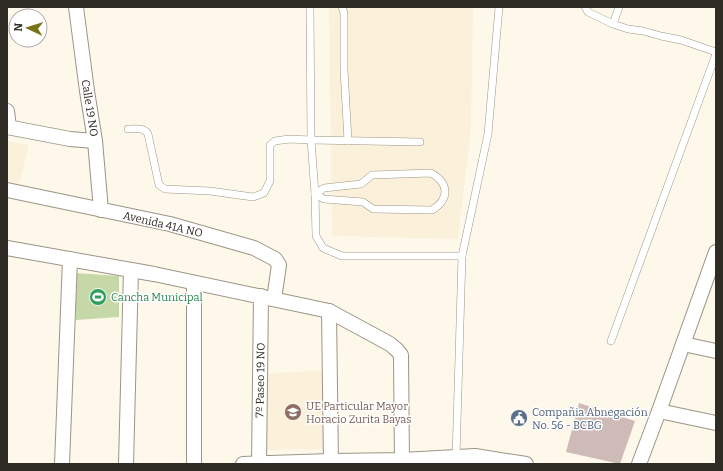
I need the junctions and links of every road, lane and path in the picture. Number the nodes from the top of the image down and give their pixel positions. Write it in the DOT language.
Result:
graph roads {
  1 [pos="76,7"];
  2 [pos="310,7"];
  3 [pos="342,7"];
  4 [pos="499,7"];
  5 [pos="585,7"];
  6 [pos="619,7"];
  7 [pos="613,24"];
  8 [pos="716,53"];
  9 [pos="7,111"];
  10 [pos="8,127"];
  11 [pos="128,129"];
  12 [pos="311,140"];
  13 [pos="348,140"];
  14 [pos="96,141"];
  15 [pos="420,142"];
  16 [pos="7,190"];
  17 [pos="315,194"];
  18 [pos="101,210"];
  19 [pos="7,248"];
  20 [pos="716,252"];
  21 [pos="462,256"];
  22 [pos="70,259"];
  23 [pos="131,270"];
  24 [pos="712,274"];
  25 [pos="194,283"];
  26 [pos="268,298"];
  27 [pos="329,311"];
  28 [pos="611,341"];
  29 [pos="683,344"];
  30 [pos="716,351"];
  31 [pos="660,411"];
  32 [pos="716,423"];
  33 [pos="456,457"];
  34 [pos="475,460"];
  35 [pos="331,462"];
  36 [pos="402,462"];
  37 [pos="62,464"];
  38 [pos="126,464"];
  39 [pos="194,464"];
  40 [pos="243,464"];
  41 [pos="259,464"];
  42 [pos="526,464"];
  43 [pos="640,464"];
  1 -- 14 [label="street, Calle 19 NO"];
  2 -- 12 [label="lane"];
  3 -- 13 [label="lane"];
  4 -- 21 [label="lane"];
  5 -- 7 [label="lane"];
  6 -- 7 [label="lane"];
  7 -- 8 [label="lane"];
  8 -- 28 [label="lane"];
  9 -- 10 [label="street"];
  10 -- 14 [label="street"];
  11 -- 12 [label="lane"];
  12 -- 13 [label="lane"];
  12 -- 17 [label="lane"];
  13 -- 15 [label="lane"];
  14 -- 18 [label="street, Calle 19 NO"];
  16 -- 18 [label="street, Avenida 41A NO"];
  17 -- 17 [label="lane"];
  17 -- 21 [label="lane"];
  18 -- 26 [label="street, Avenida 41A NO"];
  19 -- 22 [label="street"];
  20 -- 24 [label="street"];
  21 -- 33 [label="lane"];
  22 -- 23 [label="street"];
  22 -- 37 [label="street"];
  23 -- 25 [label="street"];
  23 -- 38 [label="street"];
  24 -- 29 [label="street"];
  25 -- 26 [label="street"];
  25 -- 39 [label="street"];
  26 -- 27 [label="street"];
  26 -- 41 [label="street, 7º Paseo 19 NO"];
  27 -- 35 [label="street"];
  27 -- 36 [label="street"];
  29 -- 30 [label="street"];
  29 -- 31 [label="street"];
  31 -- 32 [label="street"];
  31 -- 43 [label="street"];
  33 -- 34 [label="street"];
  33 -- 36 [label="street"];
  34 -- 42 [label="street"];
  35 -- 36 [label="street"];
  35 -- 41 [label="street"];
  40 -- 41 [label="street"];
}
